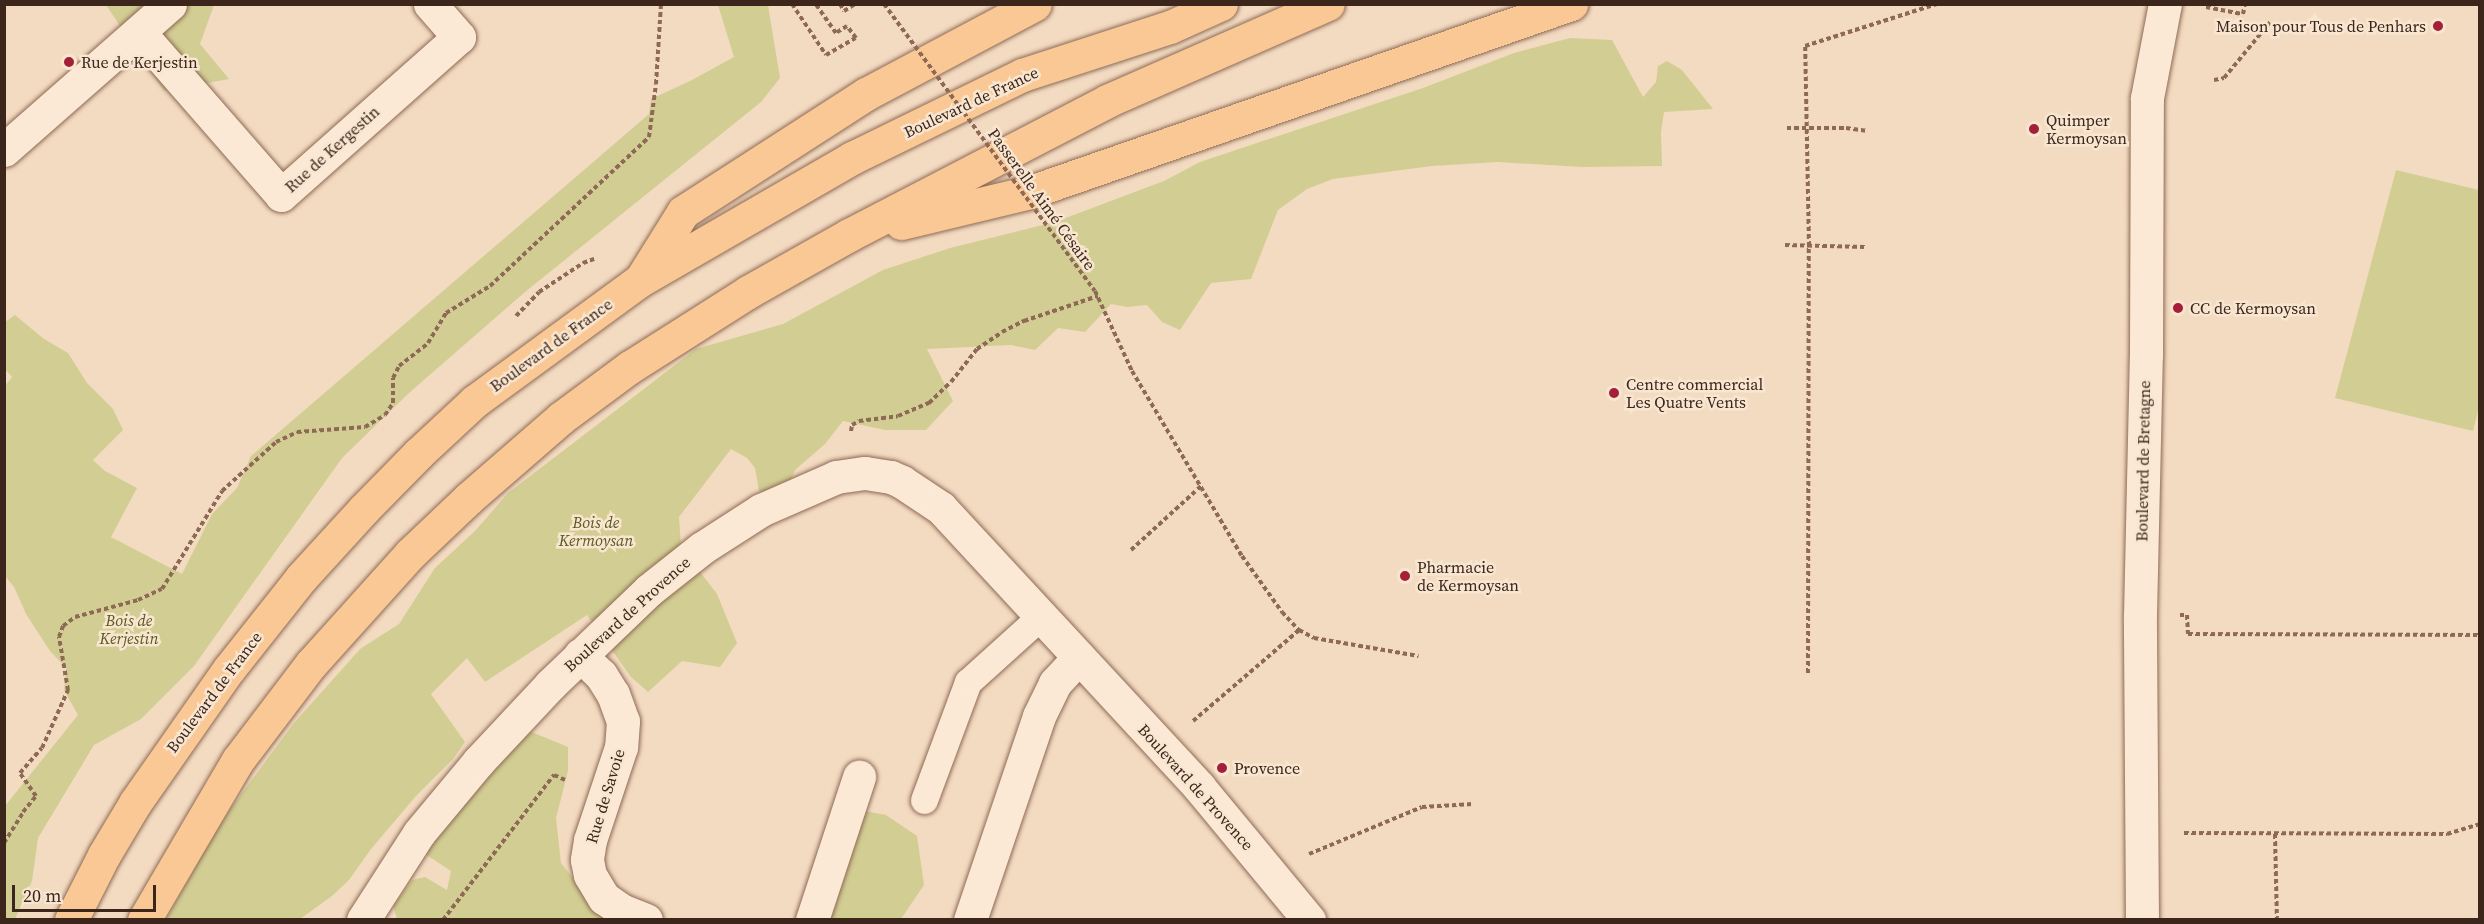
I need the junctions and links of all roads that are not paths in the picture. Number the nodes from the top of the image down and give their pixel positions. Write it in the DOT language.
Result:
graph roads {
  1 [pos="170,4"];
  2 [pos="430,4"];
  3 [pos="1035,4"];
  4 [pos="1221,4"];
  5 [pos="1328,4"];
  6 [pos="1571,4"];
  7 [pos="2165,4"];
  8 [pos="139,32"];
  9 [pos="4,150"];
  10 [pos="849,235"];
  11 [pos="639,280"];
  12 [pos="1041,616"];
  13 [pos="580,655"];
  14 [pos="1079,657"];
  15 [pos="859,777"];
  16 [pos="924,800"];
  17 [pos="72,920"];
  18 [pos="144,920"];
  19 [pos="363,920"];
  20 [pos="646,920"];
  21 [pos="812,920"];
  22 [pos="970,920"];
  23 [pos="1309,920"];
  24 [pos="2142,920"];
  1 -- 8 [label="street"];
  2 -- 8 [label="street, Rue de Kergestin"];
  3 -- 11 [label="main road"];
  4 -- 11 [label="main road, Boulevard de France"];
  5 -- 10 [label="main road"];
  6 -- 10 [label="main road"];
  7 -- 24 [label="street, Boulevard de Bretagne"];
  8 -- 9 [label="street"];
  10 -- 18 [label="main road"];
  11 -- 17 [label="main road, Boulevard de France"];
  12 -- 13 [label="street, Boulevard de Provence"];
  12 -- 14 [label="street, Boulevard de Provence"];
  12 -- 16 [label="lane"];
  13 -- 19 [label="street, Boulevard de Provence"];
  13 -- 20 [label="street, Rue de Savoie"];
  14 -- 22 [label="street"];
  14 -- 23 [label="street, Boulevard de Provence"];
  15 -- 21 [label="street"];
}
